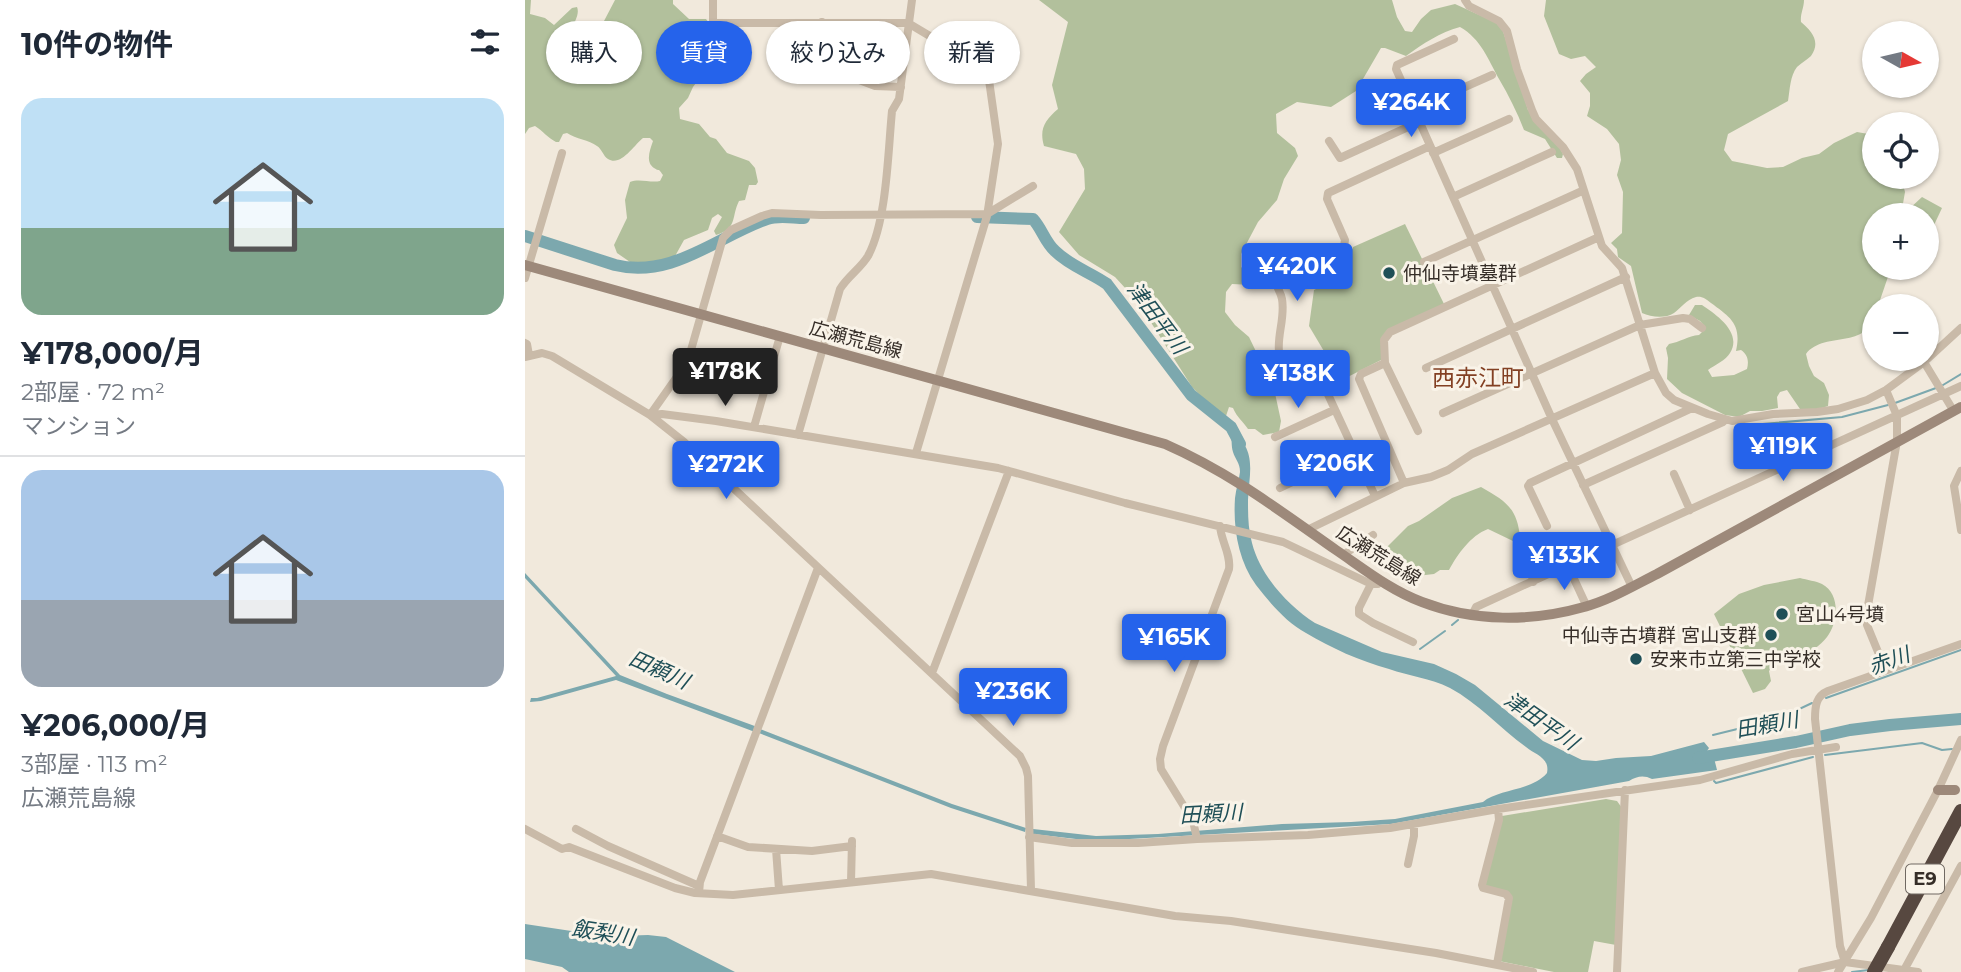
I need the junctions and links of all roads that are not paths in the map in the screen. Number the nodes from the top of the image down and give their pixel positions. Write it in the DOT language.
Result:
graph roads {
  1 [pos="713,0"];
  2 [pos="912,0"];
  3 [pos="1465,0"];
  4 [pos="908,21"];
  5 [pos="766,23"];
  6 [pos="910,24"];
  7 [pos="1454,38"];
  8 [pos="1492,75"];
  9 [pos="870,84"];
  10 [pos="901,84"];
  11 [pos="901,87"];
  12 [pos="1413,110"];
  13 [pos="1509,119"];
  14 [pos="1419,122"];
  15 [pos="1329,141"];
  16 [pos="1432,150"];
  17 [pos="1552,152"];
  18 [pos="562,153"];
  19 [pos="1033,186"];
  20 [pos="1582,191"];
  21 [pos="1453,197"];
  22 [pos="881,216"];
  23 [pos="986,217"];
  24 [pos="1599,237"];
  25 [pos="1472,241"];
  26 [pos="1425,262"];
  27 [pos="527,265"];
  28 [pos="1626,277"];
  29 [pos="525,278"];
  30 [pos="1492,285"];
  31 [pos="702,314"];
  32 [pos="1640,326"];
  33 [pos="1702,328"];
  34 [pos="1961,328"];
  35 [pos="1512,329"];
  36 [pos="780,336"];
  37 [pos="525,343"];
  38 [pos="823,348"];
  39 [pos="1939,348"];
  40 [pos="527,356"];
  41 [pos="1385,363"];
  42 [pos="1426,368"];
  43 [pos="1912,371"];
  44 [pos="1930,371"];
  45 [pos="1532,373"];
  46 [pos="1655,373"];
  47 [pos="939,380"];
  48 [pos="1961,386"];
  49 [pos="1887,390"];
  50 [pos="1944,394"];
  51 [pos="1692,408"];
  52 [pos="1957,408"];
  53 [pos="1334,410"];
  54 [pos="1443,413"];
  55 [pos="650,415"];
  56 [pos="1897,415"];
  57 [pos="1552,419"];
  58 [pos="1725,420"];
  59 [pos="754,427"];
  60 [pos="1418,431"];
  61 [pos="798,435"];
  62 [pos="1275,437"];
  63 [pos="1897,441"];
  64 [pos="1355,452"];
  65 [pos="916,453"];
  66 [pos="1572,463"];
  67 [pos="1009,471"];
  68 [pos="1961,471"];
  69 [pos="1674,474"];
  70 [pos="1404,483"];
  71 [pos="1583,485"];
  72 [pos="1280,488"];
  73 [pos="1375,496"];
  74 [pos="1691,510"];
  75 [pos="1960,518"];
  76 [pos="1220,526"];
  77 [pos="1547,526"];
  78 [pos="1307,530"];
  79 [pos="1961,530"];
  80 [pos="1373,535"];
  81 [pos="1611,544"];
  82 [pos="1343,555"];
  83 [pos="1528,555"];
  84 [pos="1568,566"];
  85 [pos="818,568"];
  86 [pos="1376,582"];
  87 [pos="1533,582"];
  88 [pos="1632,587"];
  89 [pos="1587,607"];
  90 [pos="1472,615"];
  91 [pos="1413,642"];
  92 [pos="1961,644"];
  93 [pos="1885,669"];
  94 [pos="932,673"];
  95 [pos="1961,740"];
  96 [pos="1836,747"];
  97 [pos="1819,749"];
  98 [pos="1625,790"];
  99 [pos="1938,790"];
  100 [pos="1955,790"];
  101 [pos="1498,809"];
  102 [pos="1961,811"];
  103 [pos="1961,822"];
  104 [pos="1414,824"];
  105 [pos="525,829"];
  106 [pos="576,829"];
  107 [pos="1197,835"];
  108 [pos="717,836"];
  109 [pos="1029,836"];
  110 [pos="776,849"];
  111 [pos="1408,864"];
  112 [pos="1961,866"];
  113 [pos="852,882"];
  114 [pos="699,889"];
  115 [pos="779,890"];
  116 [pos="1031,890"];
  117 [pos="1892,948"];
  118 [pos="1845,962"];
  119 [pos="1497,964"];
  120 [pos="1904,971"];
  121 [pos="1533,972"];
  122 [pos="1617,972"];
  123 [pos="1802,972"];
  124 [pos="1838,972"];
  125 [pos="1874,972"];
  126 [pos="1881,972"];
  127 [pos="1918,972"];
  1 -- 5 [label="street"];
  2 -- 4 [label="street"];
  3 -- 24 [label="street"];
  6 -- 23 [label="street"];
  7 -- 12 [label="street"];
  8 -- 12 [label="street"];
  9 -- 11 [label="street"];
  10 -- 11 [label="street"];
  11 -- 22 [label="street"];
  12 -- 14 [label="street"];
  13 -- 16 [label="street"];
  14 -- 15 [label="street"];
  14 -- 16 [label="street"];
  16 -- 21 [label="street"];
  16 -- 53 [label="street"];
  17 -- 21 [label="street"];
  18 -- 27 [label="street"];
  19 -- 23 [label="street"];
  20 -- 25 [label="street"];
  21 -- 25 [label="street"];
  22 -- 23 [label="street"];
  22 -- 31 [label="street"];
  22 -- 38 [label="street"];
  23 -- 47 [label="street"];
  24 -- 28 [label="street"];
  24 -- 30 [label="street"];
  25 -- 26 [label="street"];
  25 -- 30 [label="street"];
  27 -- 29 [label="street"];
  27 -- 31 [label="main road, 広瀬荒島線"];
  28 -- 32 [label="street"];
  28 -- 35 [label="street"];
  30 -- 35 [label="street"];
  30 -- 41 [label="street"];
  31 -- 36 [label="main road, 広瀬荒島線"];
  31 -- 55 [label="street"];
  32 -- 33 [label="street"];
  32 -- 45 [label="street"];
  32 -- 46 [label="street"];
  34 -- 39 [label="street"];
  35 -- 42 [label="street"];
  35 -- 45 [label="street"];
  36 -- 38 [label="main road, 広瀬荒島線"];
  36 -- 59 [label="street"];
  37 -- 40 [label="street"];
  38 -- 47 [label="main road, 広瀬荒島線"];
  38 -- 61 [label="street"];
  40 -- 55 [label="street"];
  41 -- 60 [label="street"];
  41 -- 70 [label="street"];
  43 -- 49 [label="street"];
  44 -- 50 [label="street"];
  45 -- 54 [label="street"];
  45 -- 57 [label="street"];
  46 -- 51 [label="street"];
  46 -- 57 [label="street"];
  47 -- 65 [label="street"];
  47 -- 78 [label="main road, 広瀬荒島線"];
  48 -- 50 [label="street"];
  49 -- 56 [label="street"];
  49 -- 58 [label="street"];
  50 -- 52 [label="street"];
  50 -- 56 [label="street"];
  51 -- 58 [label="street"];
  51 -- 66 [label="street"];
  52 -- 63 [label="main road, 広瀬荒島線"];
  53 -- 62 [label="street"];
  53 -- 64 [label="street"];
  55 -- 59 [label="street"];
  55 -- 85 [label="street"];
  56 -- 63 [label="street"];
  56 -- 74 [label="street"];
  57 -- 66 [label="street"];
  57 -- 70 [label="street"];
  58 -- 71 [label="street"];
  59 -- 61 [label="street"];
  61 -- 65 [label="street"];
  63 -- 88 [label="main road, 広瀬荒島線"];
  63 -- 93 [label="street"];
  64 -- 72 [label="street"];
  64 -- 73 [label="street"];
  65 -- 67 [label="street"];
  66 -- 71 [label="street"];
  66 -- 77 [label="street"];
  67 -- 76 [label="street"];
  67 -- 94 [label="street"];
  68 -- 75 [label="street"];
  69 -- 74 [label="street"];
  70 -- 73 [label="street"];
  71 -- 81 [label="street"];
  73 -- 78 [label="street"];
  74 -- 81 [label="street"];
  75 -- 79 [label="street"];
  76 -- 86 [label="street"];
  76 -- 107 [label="street"];
  78 -- 82 [label="main road, 広瀬荒島線"];
  80 -- 82 [label="street"];
  81 -- 84 [label="street"];
  81 -- 88 [label="street"];
  82 -- 86 [label="main road, 広瀬荒島線"];
  83 -- 87 [label="street"];
  84 -- 87 [label="street"];
  84 -- 89 [label="street"];
  85 -- 94 [label="street"];
  85 -- 108 [label="street"];
  86 -- 90 [label="main road, 広瀬荒島線"];
  86 -- 91 [label="street"];
  87 -- 90 [label="street"];
  88 -- 89 [label="main road, 広瀬荒島線"];
  89 -- 90 [label="main road, 広瀬荒島線"];
  92 -- 93 [label="street"];
  93 -- 97 [label="street"];
  94 -- 109 [label="street"];
  95 -- 99 [label="street"];
  96 -- 97 [label="street"];
  97 -- 98 [label="street"];
  97 -- 118 [label="street"];
  98 -- 101 [label="street"];
  98 -- 122 [label="street"];
  99 -- 100 [label="main road"];
  99 -- 118 [label="street"];
  101 -- 104 [label="street"];
  101 -- 119 [label="street"];
  102 -- 117 [label="highway, E9"];
  103 -- 117 [label="highway, E9"];
  104 -- 107 [label="street"];
  104 -- 111 [label="street"];
  105 -- 114 [label="street"];
  106 -- 114 [label="street"];
  107 -- 109 [label="street"];
  108 -- 110 [label="street"];
  108 -- 114 [label="street"];
  109 -- 116 [label="street"];
  110 -- 113 [label="street"];
  110 -- 115 [label="street"];
  112 -- 120 [label="street"];
  113 -- 115 [label="street"];
  113 -- 116 [label="street"];
  114 -- 115 [label="street"];
  116 -- 119 [label="street"];
  117 -- 125 [label="highway, E9, bridge"];
  117 -- 126 [label="highway, E9"];
  118 -- 120 [label="street"];
  118 -- 123 [label="street"];
  118 -- 124 [label="street"];
  119 -- 121 [label="street"];
  120 -- 127 [label="street"];
}
